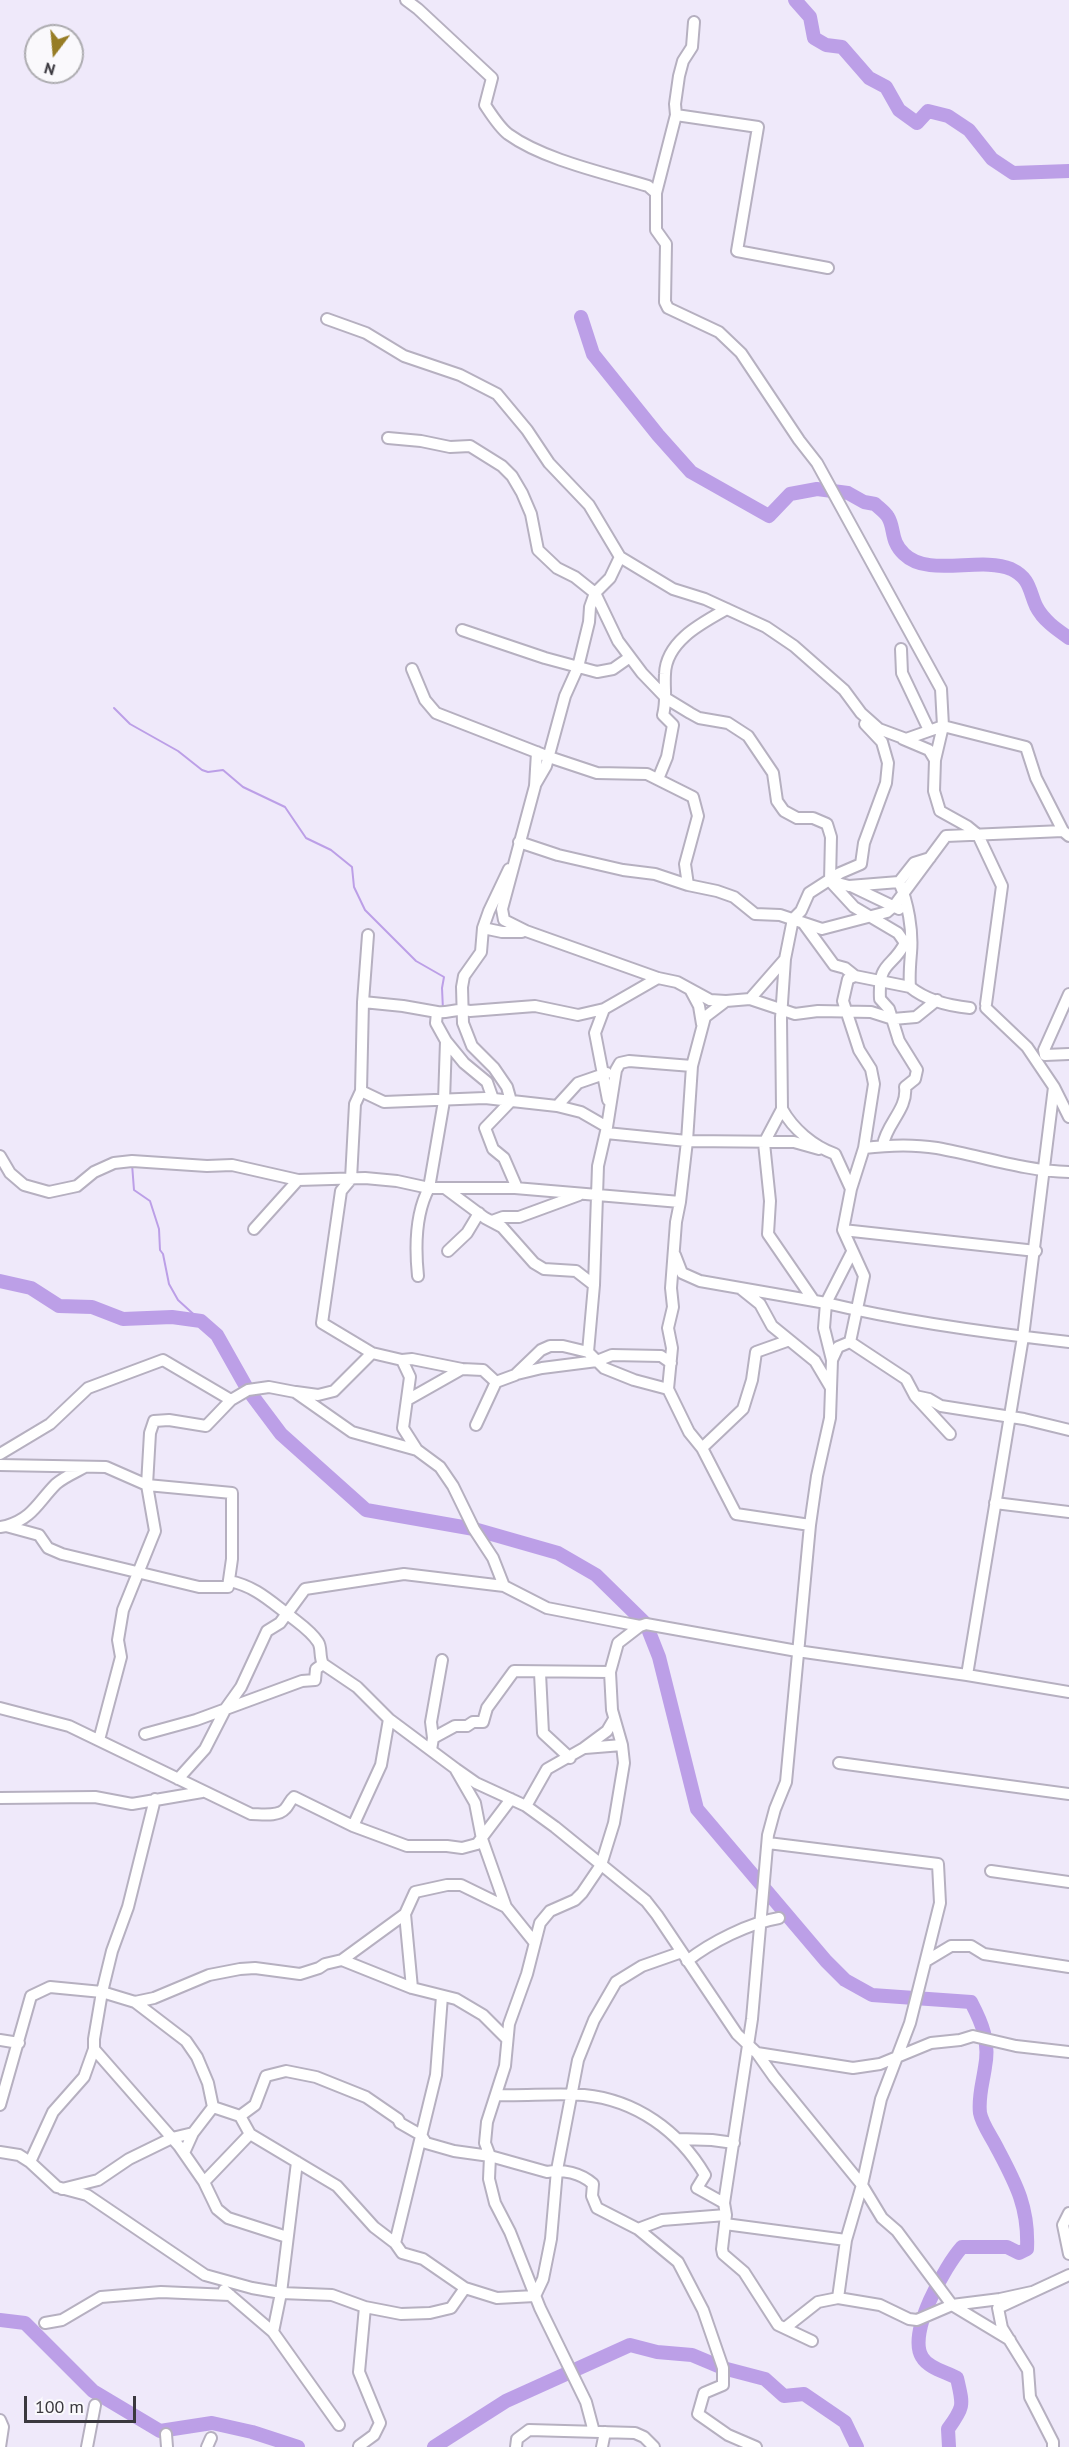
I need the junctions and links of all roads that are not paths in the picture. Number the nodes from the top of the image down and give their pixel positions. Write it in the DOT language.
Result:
graph roads {
  1 [pos="406,0"];
  2 [pos="694,22"];
  3 [pos="676,115"];
  4 [pos="656,193"];
  5 [pos="828,268"];
  6 [pos="327,319"];
  7 [pos="388,438"];
  8 [pos="620,557"];
  9 [pos="595,593"];
  10 [pos="727,609"];
  11 [pos="462,630"];
  12 [pos="901,650"];
  13 [pos="630,657"];
  14 [pos="578,667"];
  15 [pos="412,669"];
  16 [pos="667,699"];
  17 [pos="861,713"];
  18 [pos="943,726"];
  19 [pos="929,730"];
  20 [pos="906,739"];
  21 [pos="882,742"];
  22 [pos="537,752"];
  23 [pos="549,757"];
  24 [pos="935,760"];
  25 [pos="658,779"];
  26 [pos="535,786"];
  27 [pos="1066,833"];
  28 [pos="978,835"];
  29 [pos="519,842"];
  30 [pos="517,854"];
  31 [pos="830,881"];
  32 [pos="688,885"];
  33 [pos="849,886"];
  34 [pos="901,887"];
  35 [pos="894,906"];
  36 [pos="908,913"];
  37 [pos="870,918"];
  38 [pos="797,920"];
  39 [pos="483,928"];
  40 [pos="526,931"];
  41 [pos="368,935"];
  42 [pos="785,959"];
  43 [pos="855,976"];
  44 [pos="658,978"];
  45 [pos="880,980"];
  46 [pos="910,987"];
  47 [pos="691,991"];
  48 [pos="1069,994"];
  49 [pos="750,999"];
  50 [pos="937,1000"];
  51 [pos="726,1001"];
  52 [pos="363,1002"];
  53 [pos="462,1008"];
  54 [pos="970,1008"];
  55 [pos="604,1009"];
  56 [pos="781,1011"];
  57 [pos="437,1012"];
  58 [pos="848,1012"];
  59 [pos="893,1018"];
  60 [pos="702,1024"];
  61 [pos="446,1041"];
  62 [pos="1069,1054"];
  63 [pos="692,1066"];
  64 [pos="616,1070"];
  65 [pos="603,1075"];
  66 [pos="1054,1087"];
  67 [pos="361,1091"];
  68 [pos="493,1099"];
  69 [pos="461,1100"];
  70 [pos="444,1101"];
  71 [pos="511,1101"];
  72 [pos="557,1106"];
  73 [pos="610,1109"];
  74 [pos="782,1109"];
  75 [pos="1069,1117"];
  76 [pos="440,1127"];
  77 [pos="607,1130"];
  78 [pos="687,1141"];
  79 [pos="764,1143"];
  80 [pos="883,1146"];
  81 [pos="864,1148"];
  82 [pos="822,1149"];
  83 [pos="0,1156"];
  84 [pos="1045,1171"];
  85 [pos="1069,1172"];
  86 [pos="351,1179"];
  87 [pos="298,1180"];
  88 [pos="429,1188"];
  89 [pos="517,1188"];
  90 [pos="851,1188"];
  91 [pos="446,1189"];
  92 [pos="582,1194"];
  93 [pos="598,1196"];
  94 [pos="680,1202"];
  95 [pos="479,1213"];
  96 [pos="492,1221"];
  97 [pos="255,1229"];
  98 [pos="843,1230"];
  99 [pos="448,1251"];
  100 [pos="1036,1251"];
  101 [pos="674,1252"];
  102 [pos="852,1252"];
  103 [pos="418,1276"];
  104 [pos="594,1285"];
  105 [pos="738,1286"];
  106 [pos="820,1302"];
  107 [pos="857,1311"];
  108 [pos="1023,1337"];
  109 [pos="787,1341"];
  110 [pos="850,1342"];
  111 [pos="1069,1342"];
  112 [pos="588,1352"];
  113 [pos="372,1353"];
  114 [pos="402,1360"];
  115 [pos="597,1360"];
  116 [pos="832,1360"];
  117 [pos="671,1363"];
  118 [pos="462,1369"];
  119 [pos="515,1375"];
  120 [pos="496,1382"];
  121 [pos="831,1388"];
  122 [pos="668,1389"];
  123 [pos="295,1392"];
  124 [pos="915,1396"];
  125 [pos="408,1399"];
  126 [pos="231,1400"];
  127 [pos="1010,1416"];
  128 [pos="476,1425"];
  129 [pos="1069,1430"];
  130 [pos="950,1434"];
  131 [pos="702,1448"];
  132 [pos="417,1450"];
  133 [pos="0,1454"];
  134 [pos="0,1465"];
  135 [pos="85,1467"];
  136 [pos="147,1485"];
  137 [pos="995,1503"];
  138 [pos="1069,1512"];
  139 [pos="810,1525"];
  140 [pos="3,1526"];
  141 [pos="139,1573"];
  142 [pos="229,1581"];
  143 [pos="504,1586"];
  144 [pos="286,1614"];
  145 [pos="640,1626"];
  146 [pos="797,1651"];
  147 [pos="442,1660"];
  148 [pos="323,1664"];
  149 [pos="610,1672"];
  150 [pos="540,1673"];
  151 [pos="967,1675"];
  152 [pos="1069,1692"];
  153 [pos="0,1708"];
  154 [pos="226,1708"];
  155 [pos="389,1719"];
  156 [pos="614,1719"];
  157 [pos="145,1734"];
  158 [pos="433,1738"];
  159 [pos="99,1740"];
  160 [pos="622,1745"];
  161 [pos="584,1749"];
  162 [pos="431,1750"];
  163 [pos="570,1758"];
  164 [pos="839,1763"];
  165 [pos="456,1769"];
  166 [pos="178,1779"];
  167 [pos="203,1792"];
  168 [pos="1069,1794"];
  169 [pos="0,1798"];
  170 [pos="155,1799"];
  171 [pos="511,1799"];
  172 [pos="526,1806"];
  173 [pos="353,1826"];
  174 [pos="482,1839"];
  175 [pos="768,1843"];
  176 [pos="600,1865"];
  177 [pos="991,1871"];
  178 [pos="1069,1882"];
  179 [pos="506,1907"];
  180 [pos="405,1914"];
  181 [pos="779,1918"];
  182 [pos="761,1921"];
  183 [pos="535,1943"];
  184 [pos="685,1956"];
  185 [pos="342,1960"];
  186 [pos="926,1961"];
  187 [pos="1069,1967"];
  188 [pos="412,1988"];
  189 [pos="102,1992"];
  190 [pos="442,1996"];
  191 [pos="135,2002"];
  192 [pos="507,2039"];
  193 [pos="0,2040"];
  194 [pos="19,2043"];
  195 [pos="748,2044"];
  196 [pos="94,2049"];
  197 [pos="1069,2052"];
  198 [pos="757,2053"];
  199 [pos="898,2056"];
  200 [pos="496,2095"];
  201 [pos="571,2096"];
  202 [pos="0,2105"];
  203 [pos="213,2107"];
  204 [pos="240,2116"];
  205 [pos="193,2133"];
  206 [pos="250,2134"];
  207 [pos="421,2135"];
  208 [pos="172,2138"];
  209 [pos="678,2139"];
  210 [pos="734,2143"];
  211 [pos="0,2152"];
  212 [pos="184,2153"];
  213 [pos="490,2156"];
  214 [pos="30,2162"];
  215 [pos="297,2162"];
  216 [pos="557,2170"];
  217 [pos="204,2182"];
  218 [pos="862,2185"];
  219 [pos="62,2189"];
  220 [pos="724,2203"];
  221 [pos="1069,2213"];
  222 [pos="726,2220"];
  223 [pos="638,2229"];
  224 [pos="287,2237"];
  225 [pos="846,2240"];
  226 [pos="395,2242"];
  227 [pos="1069,2254"];
  228 [pos="205,2275"];
  229 [pos="1069,2275"];
  230 [pos="465,2288"];
  231 [pos="1032,2292"];
  232 [pos="281,2293"];
  233 [pos="230,2295"];
  234 [pos="535,2296"];
  235 [pos="838,2298"];
  236 [pos="952,2305"];
  237 [pos="364,2307"];
  238 [pos="45,2323"];
  239 [pos="785,2328"];
  240 [pos="273,2332"];
  241 [pos="1010,2340"];
  242 [pos="812,2341"];
  243 [pos="95,2405"];
  244 [pos="0,2420"];
  245 [pos="339,2425"];
  246 [pos="599,2432"];
  247 [pos="166,2434"];
  248 [pos="359,2446"];
  249 [pos="0,2447"];
  250 [pos="87,2447"];
  251 [pos="167,2447"];
  252 [pos="516,2447"];
  253 [pos="602,2447"];
  254 [pos="654,2447"];
  255 [pos="756,2447"];
  256 [pos="1053,2447"];
  1 -- 4 [label="street"];
  2 -- 3 [label="street"];
  3 -- 4 [label="street"];
  3 -- 5 [label="street"];
  4 -- 18 [label="street"];
  6 -- 8 [label="street"];
  7 -- 9 [label="street"];
  8 -- 9 [label="street"];
  8 -- 10 [label="street"];
  9 -- 13 [label="street"];
  9 -- 14 [label="street"];
  10 -- 16 [label="street"];
  10 -- 17 [label="street"];
  11 -- 14 [label="street"];
  12 -- 19 [label="street"];
  13 -- 14 [label="street"];
  13 -- 16 [label="street"];
  14 -- 23 [label="street"];
  15 -- 22 [label="street"];
  16 -- 25 [label="street"];
  16 -- 31 [label="street"];
  17 -- 20 [label="street"];
  17 -- 21 [label="street"];
  18 -- 19 [label="street"];
  18 -- 24 [label="street"];
  18 -- 27 [label="street"];
  19 -- 20 [label="street"];
  20 -- 21 [label="street"];
  20 -- 24 [label="street"];
  21 -- 31 [label="street"];
  22 -- 23 [label="street"];
  22 -- 26 [label="street"];
  23 -- 25 [label="street"];
  23 -- 26 [label="street"];
  24 -- 28 [label="street"];
  25 -- 32 [label="street"];
  26 -- 29 [label="street"];
  27 -- 28 [label="street"];
  28 -- 34 [label="street"];
  28 -- 66 [label="street"];
  29 -- 30 [label="street"];
  29 -- 32 [label="street"];
  30 -- 39 [label="street"];
  30 -- 40 [label="street"];
  31 -- 33 [label="street"];
  31 -- 37 [label="street"];
  31 -- 38 [label="street"];
  32 -- 38 [label="street"];
  33 -- 34 [label="street"];
  33 -- 35 [label="street"];
  34 -- 35 [label="street"];
  34 -- 36 [label="street"];
  35 -- 36 [label="street"];
  35 -- 37 [label="street"];
  36 -- 46 [label="street"];
  37 -- 38 [label="street"];
  37 -- 45 [label="street"];
  38 -- 42 [label="street"];
  38 -- 43 [label="street"];
  39 -- 40 [label="street"];
  39 -- 53 [label="street"];
  40 -- 44 [label="street"];
  41 -- 52 [label="street"];
  42 -- 49 [label="street"];
  42 -- 56 [label="street"];
  43 -- 45 [label="street"];
  43 -- 58 [label="street"];
  44 -- 47 [label="street"];
  44 -- 55 [label="street"];
  45 -- 46 [label="street"];
  45 -- 59 [label="street"];
  46 -- 50 [label="street"];
  47 -- 51 [label="street"];
  47 -- 60 [label="street"];
  48 -- 62 [label="street"];
  49 -- 51 [label="street"];
  49 -- 56 [label="street"];
  50 -- 54 [label="street"];
  50 -- 59 [label="street"];
  51 -- 60 [label="street"];
  52 -- 57 [label="street"];
  52 -- 67 [label="street"];
  53 -- 55 [label="street"];
  53 -- 57 [label="street"];
  53 -- 71 [label="street"];
  55 -- 65 [label="street"];
  56 -- 58 [label="street"];
  56 -- 74 [label="street"];
  57 -- 61 [label="street"];
  58 -- 59 [label="street"];
  58 -- 81 [label="street"];
  59 -- 80 [label="street"];
  60 -- 63 [label="street"];
  61 -- 68 [label="street"];
  61 -- 70 [label="street"];
  63 -- 64 [label="street"];
  63 -- 78 [label="street"];
  64 -- 65 [label="street"];
  64 -- 73 [label="street"];
  65 -- 72 [label="street"];
  65 -- 73 [label="street"];
  66 -- 75 [label="street"];
  66 -- 84 [label="street"];
  67 -- 70 [label="street"];
  67 -- 86 [label="street"];
  68 -- 69 [label="street"];
  68 -- 71 [label="street"];
  69 -- 70 [label="street"];
  69 -- 76 [label="street"];
  70 -- 76 [label="street"];
  71 -- 72 [label="street"];
  71 -- 89 [label="street"];
  72 -- 77 [label="street"];
  73 -- 77 [label="street"];
  74 -- 79 [label="street"];
  74 -- 82 [label="street"];
  76 -- 88 [label="street"];
  77 -- 78 [label="street"];
  77 -- 93 [label="street"];
  78 -- 79 [label="street"];
  78 -- 94 [label="street"];
  79 -- 82 [label="street"];
  79 -- 106 [label="street"];
  80 -- 81 [label="street"];
  80 -- 84 [label="street"];
  81 -- 90 [label="street"];
  82 -- 90 [label="street"];
  83 -- 87 [label="street"];
  84 -- 85 [label="street"];
  84 -- 100 [label="street"];
  86 -- 87 [label="street"];
  86 -- 88 [label="street"];
  86 -- 113 [label="street"];
  87 -- 97 [label="street"];
  88 -- 91 [label="street"];
  88 -- 103 [label="street"];
  89 -- 91 [label="street"];
  89 -- 92 [label="street"];
  90 -- 98 [label="street"];
  91 -- 95 [label="street"];
  92 -- 93 [label="street"];
  92 -- 96 [label="street"];
  93 -- 94 [label="street"];
  93 -- 104 [label="street"];
  94 -- 101 [label="street"];
  95 -- 96 [label="street"];
  95 -- 99 [label="street"];
  96 -- 104 [label="street"];
  98 -- 100 [label="street"];
  98 -- 102 [label="street"];
  100 -- 108 [label="street"];
  101 -- 105 [label="street"];
  101 -- 117 [label="street"];
  102 -- 106 [label="street"];
  102 -- 107 [label="street"];
  104 -- 112 [label="street"];
  105 -- 106 [label="street"];
  105 -- 109 [label="street"];
  106 -- 107 [label="street"];
  106 -- 116 [label="street"];
  107 -- 108 [label="street"];
  107 -- 110 [label="street"];
  108 -- 111 [label="street"];
  108 -- 127 [label="street"];
  109 -- 121 [label="street"];
  109 -- 131 [label="street"];
  110 -- 116 [label="street"];
  110 -- 124 [label="street"];
  112 -- 115 [label="street"];
  112 -- 119 [label="street"];
  113 -- 114 [label="street"];
  113 -- 123 [label="street"];
  114 -- 118 [label="street"];
  114 -- 125 [label="street"];
  115 -- 117 [label="street"];
  115 -- 119 [label="street"];
  115 -- 122 [label="street"];
  116 -- 121 [label="street"];
  117 -- 122 [label="street"];
  118 -- 120 [label="street"];
  118 -- 125 [label="street"];
  119 -- 120 [label="street"];
  120 -- 128 [label="street"];
  121 -- 139 [label="street"];
  122 -- 131 [label="street"];
  123 -- 126 [label="street"];
  123 -- 132 [label="street"];
  124 -- 127 [label="street"];
  124 -- 130 [label="street"];
  125 -- 132 [label="street"];
  126 -- 133 [label="street"];
  126 -- 136 [label="street"];
  127 -- 129 [label="street"];
  127 -- 137 [label="street"];
  131 -- 139 [label="street"];
  132 -- 143 [label="street"];
  134 -- 135 [label="street"];
  135 -- 136 [label="street"];
  135 -- 140 [label="street"];
  136 -- 141 [label="street"];
  136 -- 142 [label="street"];
  137 -- 138 [label="street"];
  137 -- 151 [label="street"];
  139 -- 146 [label="street"];
  140 -- 141 [label="street"];
  141 -- 142 [label="street"];
  141 -- 159 [label="street"];
  142 -- 144 [label="street"];
  143 -- 144 [label="street"];
  143 -- 145 [label="street"];
  144 -- 148 [label="street"];
  144 -- 154 [label="street"];
  145 -- 146 [label="street"];
  145 -- 149 [label="street"];
  146 -- 151 [label="street"];
  146 -- 175 [label="street"];
  147 -- 158 [label="street"];
  148 -- 154 [label="street"];
  148 -- 155 [label="street"];
  149 -- 150 [label="street"];
  149 -- 156 [label="street"];
  150 -- 158 [label="street"];
  150 -- 163 [label="street"];
  151 -- 152 [label="street"];
  153 -- 159 [label="street"];
  154 -- 157 [label="street"];
  154 -- 166 [label="street"];
  155 -- 162 [label="street"];
  155 -- 173 [label="street"];
  156 -- 160 [label="street"];
  156 -- 161 [label="street"];
  158 -- 162 [label="street"];
  159 -- 166 [label="street"];
  160 -- 161 [label="street"];
  160 -- 176 [label="street"];
  161 -- 163 [label="street"];
  162 -- 165 [label="street"];
  163 -- 172 [label="street"];
  164 -- 168 [label="street"];
  165 -- 171 [label="street"];
  165 -- 174 [label="street"];
  166 -- 167 [label="street"];
  167 -- 170 [label="street"];
  167 -- 173 [label="street"];
  169 -- 170 [label="street"];
  170 -- 189 [label="street"];
  171 -- 172 [label="street"];
  171 -- 174 [label="street"];
  172 -- 176 [label="street"];
  173 -- 174 [label="street"];
  174 -- 179 [label="street"];
  175 -- 182 [label="street"];
  175 -- 186 [label="street"];
  176 -- 183 [label="street"];
  176 -- 184 [label="street"];
  177 -- 178 [label="street"];
  179 -- 180 [label="street"];
  179 -- 183 [label="street"];
  180 -- 185 [label="street"];
  180 -- 188 [label="street"];
  181 -- 182 [label="street"];
  182 -- 184 [label="street"];
  182 -- 195 [label="street"];
  183 -- 192 [label="street"];
  184 -- 195 [label="street"];
  184 -- 201 [label="street"];
  185 -- 188 [label="street"];
  185 -- 191 [label="street"];
  186 -- 187 [label="street"];
  186 -- 199 [label="street"];
  188 -- 190 [label="street"];
  189 -- 191 [label="street"];
  189 -- 194 [label="street"];
  189 -- 196 [label="street"];
  190 -- 192 [label="street"];
  190 -- 207 [label="street"];
  191 -- 203 [label="street"];
  192 -- 200 [label="street"];
  193 -- 194 [label="street"];
  194 -- 202 [label="street"];
  195 -- 198 [label="street"];
  195 -- 210 [label="street"];
  196 -- 208 [label="street"];
  196 -- 214 [label="street"];
  197 -- 199 [label="street"];
  198 -- 199 [label="street"];
  198 -- 218 [label="street"];
  199 -- 218 [label="street"];
  200 -- 201 [label="street"];
  200 -- 213 [label="street"];
  201 -- 209 [label="street"];
  201 -- 216 [label="street"];
  203 -- 204 [label="street"];
  203 -- 205 [label="street"];
  204 -- 206 [label="street"];
  204 -- 207 [label="street"];
  205 -- 208 [label="street"];
  205 -- 212 [label="street"];
  206 -- 215 [label="street"];
  206 -- 217 [label="street"];
  207 -- 213 [label="street"];
  207 -- 226 [label="street"];
  208 -- 212 [label="street"];
  208 -- 219 [label="street"];
  209 -- 210 [label="street"];
  209 -- 220 [label="street"];
  210 -- 220 [label="street"];
  211 -- 214 [label="street"];
  212 -- 217 [label="street"];
  213 -- 216 [label="street"];
  213 -- 234 [label="street"];
  214 -- 219 [label="street"];
  215 -- 224 [label="street"];
  215 -- 226 [label="street"];
  216 -- 223 [label="street"];
  216 -- 234 [label="street"];
  217 -- 224 [label="street"];
  218 -- 225 [label="street"];
  218 -- 236 [label="street"];
  219 -- 228 [label="street"];
  220 -- 222 [label="street"];
  221 -- 227 [label="street"];
  222 -- 223 [label="street"];
  222 -- 225 [label="street"];
  222 -- 239 [label="street"];
  223 -- 255 [label="street"];
  224 -- 232 [label="street"];
  225 -- 235 [label="street"];
  226 -- 230 [label="street"];
  228 -- 232 [label="street"];
  228 -- 233 [label="street"];
  229 -- 231 [label="street"];
  230 -- 234 [label="street"];
  230 -- 237 [label="street"];
  231 -- 236 [label="street"];
  231 -- 241 [label="street"];
  232 -- 237 [label="street"];
  232 -- 240 [label="street"];
  233 -- 238 [label="street"];
  233 -- 240 [label="street"];
  234 -- 246 [label="street"];
  235 -- 236 [label="street"];
  235 -- 239 [label="street"];
  236 -- 241 [label="street"];
  237 -- 248 [label="street"];
  239 -- 242 [label="street"];
  240 -- 245 [label="street"];
  241 -- 256 [label="street"];
  243 -- 250 [label="street"];
  244 -- 249 [label="street"];
  246 -- 252 [label="street"];
  246 -- 253 [label="street"];
  246 -- 254 [label="street"];
  247 -- 251 [label="street"];
}
